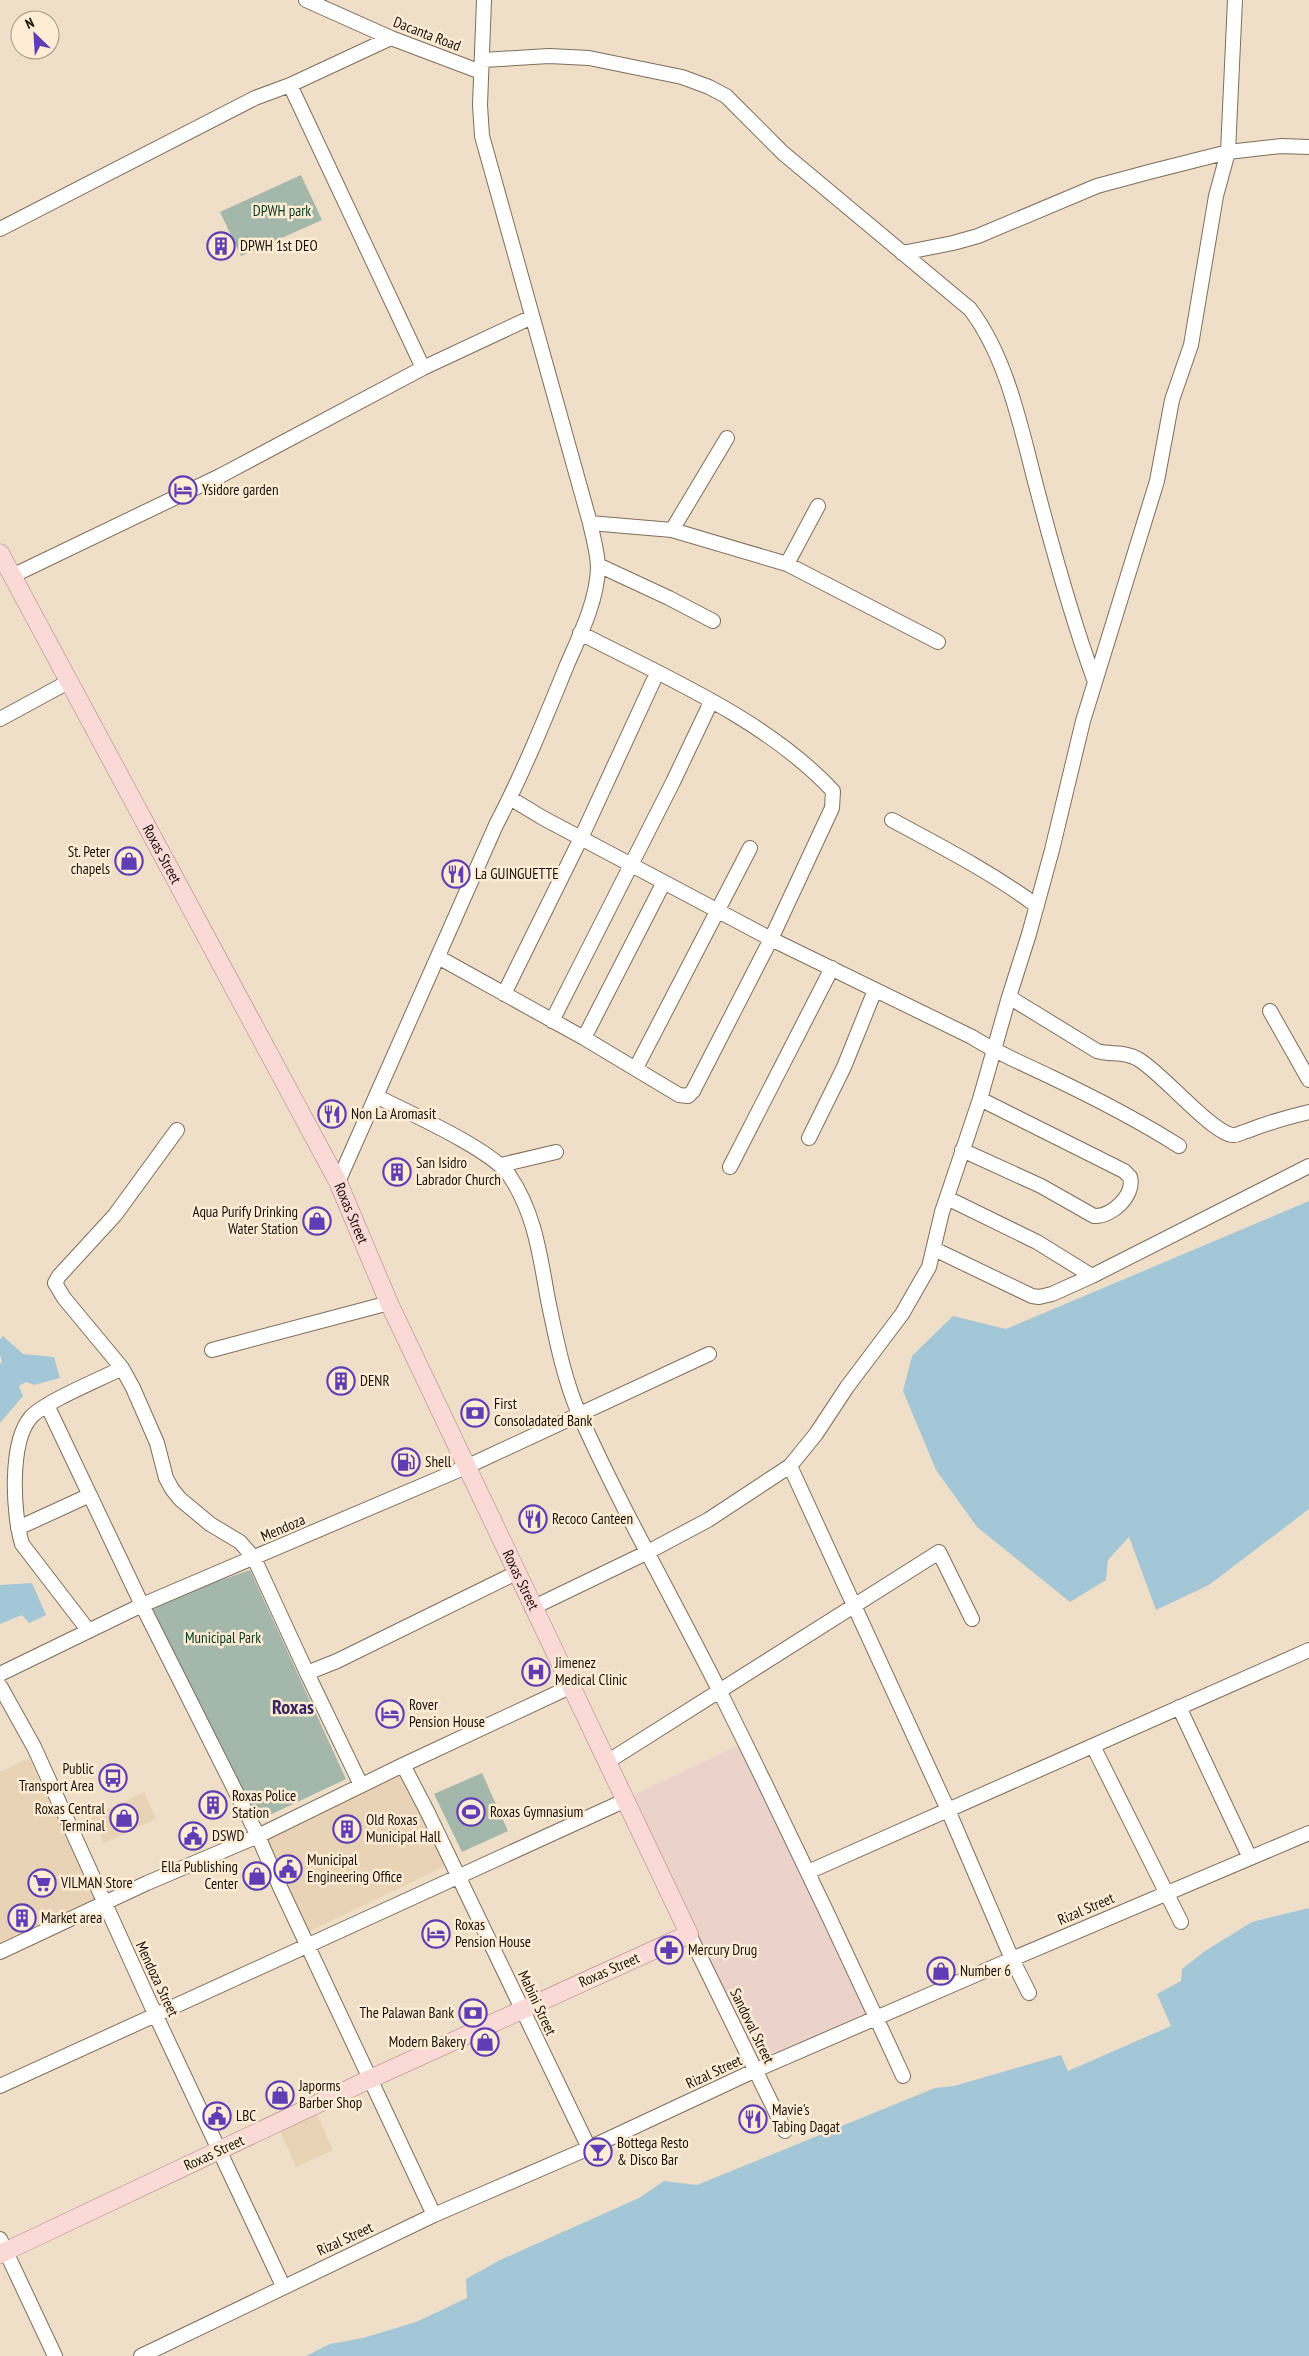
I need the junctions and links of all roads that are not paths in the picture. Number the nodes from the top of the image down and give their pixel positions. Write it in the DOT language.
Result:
graph roads {
  1 [pos="306,0"];
  2 [pos="484,0"];
  3 [pos="1235,0"];
  4 [pos="391,38"];
  5 [pos="482,66"];
  6 [pos="290,85"];
  7 [pos="1309,147"];
  8 [pos="1228,152"];
  9 [pos="0,229"];
  10 [pos="902,253"];
  11 [pos="532,317"];
  12 [pos="423,368"];
  13 [pos="727,438"];
  14 [pos="818,506"];
  15 [pos="590,523"];
  16 [pos="672,530"];
  17 [pos="0,553"];
  18 [pos="787,564"];
  19 [pos="598,566"];
  20 [pos="12,576"];
  21 [pos="713,622"];
  22 [pos="580,633"];
  23 [pos="938,642"];
  24 [pos="657,673"];
  25 [pos="70,681"];
  26 [pos="1095,682"];
  27 [pos="711,702"];
  28 [pos="0,719"];
  29 [pos="510,798"];
  30 [pos="892,820"];
  31 [pos="581,838"];
  32 [pos="750,848"];
  33 [pos="632,864"];
  34 [pos="664,882"];
  35 [pos="1037,906"];
  36 [pos="718,911"];
  37 [pos="771,939"];
  38 [pos="438,957"];
  39 [pos="832,968"];
  40 [pos="875,990"];
  41 [pos="504,994"];
  42 [pos="1009,997"];
  43 [pos="1270,1011"];
  44 [pos="552,1021"];
  45 [pos="584,1038"];
  46 [pos="995,1052"];
  47 [pos="636,1068"];
  48 [pos="1309,1080"];
  49 [pos="376,1096"];
  50 [pos="980,1099"];
  51 [pos="1309,1112"];
  52 [pos="177,1130"];
  53 [pos="809,1138"];
  54 [pos="1179,1146"];
  55 [pos="962,1150"];
  56 [pos="556,1152"];
  57 [pos="501,1166"];
  58 [pos="1309,1166"];
  59 [pos="730,1167"];
  60 [pos="338,1182"];
  61 [pos="947,1198"];
  62 [pos="934,1249"];
  63 [pos="1092,1276"];
  64 [pos="389,1303"];
  65 [pos="212,1350"];
  66 [pos="709,1354"];
  67 [pos="122,1368"];
  68 [pos="47,1405"];
  69 [pos="579,1413"];
  70 [pos="790,1466"];
  71 [pos="466,1467"];
  72 [pos="90,1495"];
  73 [pos="18,1528"];
  74 [pos="646,1553"];
  75 [pos="254,1558"];
  76 [pos="516,1573"];
  77 [pos="142,1605"];
  78 [pos="853,1606"];
  79 [pos="532,1608"];
  80 [pos="972,1619"];
  81 [pos="88,1630"];
  82 [pos="1309,1650"];
  83 [pos="307,1673"];
  84 [pos="0,1674"];
  85 [pos="0,1686"];
  86 [pos="570,1688"];
  87 [pos="718,1690"];
  88 [pos="1179,1707"];
  89 [pos="1093,1746"];
  90 [pos="607,1762"];
  91 [pos="403,1765"];
  92 [pos="361,1785"];
  93 [pos="626,1800"];
  94 [pos="948,1810"];
  95 [pos="1309,1834"];
  96 [pos="258,1836"];
  97 [pos="1250,1858"];
  98 [pos="808,1872"];
  99 [pos="458,1874"];
  100 [pos="1168,1892"];
  101 [pos="105,1904"];
  102 [pos="1181,1922"];
  103 [pos="689,1934"];
  104 [pos="307,1944"];
  105 [pos="0,1952"];
  106 [pos="1012,1958"];
  107 [pos="1029,1993"];
  108 [pos="522,2010"];
  109 [pos="156,2016"];
  110 [pos="877,2019"];
  111 [pos="756,2070"];
  112 [pos="903,2076"];
  113 [pos="370,2079"];
  114 [pos="0,2086"];
  115 [pos="785,2132"];
  116 [pos="589,2148"];
  117 [pos="219,2150"];
  118 [pos="434,2215"];
  119 [pos="2,2248"];
  120 [pos="284,2286"];
  121 [pos="55,2356"];
  122 [pos="141,2356"];
  1 -- 4 [label="street, Dacanta Road"];
  2 -- 5 [label="street"];
  3 -- 8 [label="street"];
  4 -- 5 [label="street, Dacanta Road"];
  4 -- 6 [label="street"];
  5 -- 10 [label="street"];
  5 -- 11 [label="street"];
  6 -- 9 [label="street"];
  6 -- 12 [label="street"];
  7 -- 8 [label="street"];
  8 -- 10 [label="street"];
  8 -- 26 [label="street"];
  10 -- 26 [label="street"];
  11 -- 12 [label="street"];
  11 -- 15 [label="street"];
  12 -- 20 [label="street"];
  13 -- 16 [label="street"];
  14 -- 18 [label="street"];
  15 -- 16 [label="street"];
  15 -- 19 [label="street"];
  16 -- 18 [label="street"];
  17 -- 20 [label="main road, Roxas Street"];
  18 -- 23 [label="street"];
  19 -- 21 [label="street"];
  19 -- 22 [label="street"];
  20 -- 25 [label="main road, Roxas Street"];
  22 -- 24 [label="street"];
  22 -- 29 [label="street"];
  24 -- 27 [label="street"];
  24 -- 31 [label="street"];
  25 -- 28 [label="street"];
  25 -- 60 [label="main road, Roxas Street"];
  26 -- 35 [label="street"];
  27 -- 33 [label="street"];
  27 -- 37 [label="street"];
  29 -- 31 [label="street"];
  29 -- 38 [label="street"];
  30 -- 35 [label="street"];
  31 -- 33 [label="street"];
  31 -- 41 [label="street"];
  32 -- 36 [label="street"];
  33 -- 34 [label="street"];
  33 -- 44 [label="street"];
  34 -- 36 [label="street"];
  34 -- 45 [label="street"];
  35 -- 42 [label="street"];
  36 -- 37 [label="street"];
  36 -- 47 [label="street"];
  37 -- 39 [label="street"];
  37 -- 47 [label="street"];
  38 -- 41 [label="street"];
  38 -- 49 [label="street"];
  39 -- 40 [label="street"];
  39 -- 59 [label="street"];
  40 -- 46 [label="street"];
  40 -- 53 [label="street"];
  41 -- 44 [label="street"];
  42 -- 46 [label="street"];
  42 -- 51 [label="street"];
  43 -- 48 [label="street"];
  44 -- 45 [label="street"];
  45 -- 47 [label="street"];
  46 -- 50 [label="street"];
  46 -- 54 [label="street"];
  49 -- 57 [label="street"];
  49 -- 60 [label="street"];
  50 -- 55 [label="street"];
  50 -- 55 [label="street"];
  52 -- 67 [label="street"];
  55 -- 61 [label="street"];
  56 -- 57 [label="street"];
  57 -- 69 [label="street"];
  58 -- 63 [label="street"];
  60 -- 64 [label="main road, Roxas Street"];
  61 -- 62 [label="street"];
  61 -- 63 [label="street"];
  62 -- 63 [label="street"];
  62 -- 70 [label="street"];
  64 -- 65 [label="street"];
  64 -- 71 [label="main road, Roxas Street"];
  66 -- 69 [label="street, Mendoza"];
  67 -- 68 [label="street"];
  67 -- 75 [label="street"];
  68 -- 72 [label="street"];
  68 -- 73 [label="street"];
  69 -- 71 [label="street, Mendoza"];
  69 -- 74 [label="street"];
  70 -- 74 [label="street"];
  70 -- 78 [label="street"];
  71 -- 75 [label="street, Mendoza"];
  71 -- 76 [label="main road, Roxas Street"];
  72 -- 73 [label="street"];
  72 -- 77 [label="street"];
  73 -- 81 [label="street"];
  74 -- 79 [label="street"];
  74 -- 87 [label="street"];
  75 -- 77 [label="street, Mendoza"];
  75 -- 83 [label="street"];
  76 -- 79 [label="main road, Roxas Street"];
  76 -- 83 [label="street"];
  77 -- 81 [label="street, Mendoza"];
  77 -- 96 [label="street"];
  78 -- 80 [label="street"];
  78 -- 87 [label="street"];
  78 -- 94 [label="street"];
  79 -- 86 [label="main road, Roxas Street"];
  81 -- 84 [label="street, Mendoza"];
  82 -- 88 [label="street"];
  83 -- 92 [label="street"];
  85 -- 101 [label="street, Mendoza Street"];
  86 -- 90 [label="main road, Roxas Street"];
  86 -- 91 [label="street"];
  87 -- 90 [label="street"];
  87 -- 98 [label="street"];
  88 -- 89 [label="street"];
  88 -- 97 [label="street"];
  89 -- 94 [label="street"];
  89 -- 100 [label="street"];
  90 -- 93 [label="main road, Roxas Street"];
  91 -- 92 [label="street"];
  91 -- 99 [label="street, Mabini Street"];
  92 -- 96 [label="street"];
  93 -- 99 [label="street"];
  93 -- 103 [label="main road, Roxas Street"];
  94 -- 98 [label="street"];
  94 -- 106 [label="street"];
  95 -- 97 [label="street, Rizal Street"];
  96 -- 101 [label="street"];
  96 -- 104 [label="street"];
  97 -- 100 [label="street, Rizal Street"];
  98 -- 110 [label="street"];
  99 -- 104 [label="street"];
  99 -- 108 [label="street, Mabini Street"];
  100 -- 102 [label="street"];
  100 -- 106 [label="street, Rizal Street"];
  101 -- 105 [label="street"];
  101 -- 109 [label="street, Mendoza Street"];
  103 -- 108 [label="main road, Roxas Street"];
  103 -- 111 [label="street, Sandoval Street"];
  104 -- 109 [label="street"];
  104 -- 113 [label="street"];
  106 -- 107 [label="street"];
  106 -- 110 [label="street, Rizal Street"];
  108 -- 113 [label="main road, Roxas Street"];
  108 -- 116 [label="street, Mabini Street"];
  109 -- 114 [label="street"];
  109 -- 117 [label="street, Mendoza Street"];
  110 -- 111 [label="street, Rizal Street"];
  110 -- 112 [label="street"];
  111 -- 115 [label="street, Sandoval Street"];
  111 -- 116 [label="street, Rizal Street"];
  113 -- 117 [label="main road, Roxas Street"];
  113 -- 118 [label="street"];
  116 -- 118 [label="street, Rizal Street"];
  117 -- 119 [label="main road, Roxas Street"];
  117 -- 120 [label="street, Mendoza Street"];
  118 -- 120 [label="street, Rizal Street"];
  119 -- 121 [label="street"];
  120 -- 122 [label="street, Rizal Street"];
}
